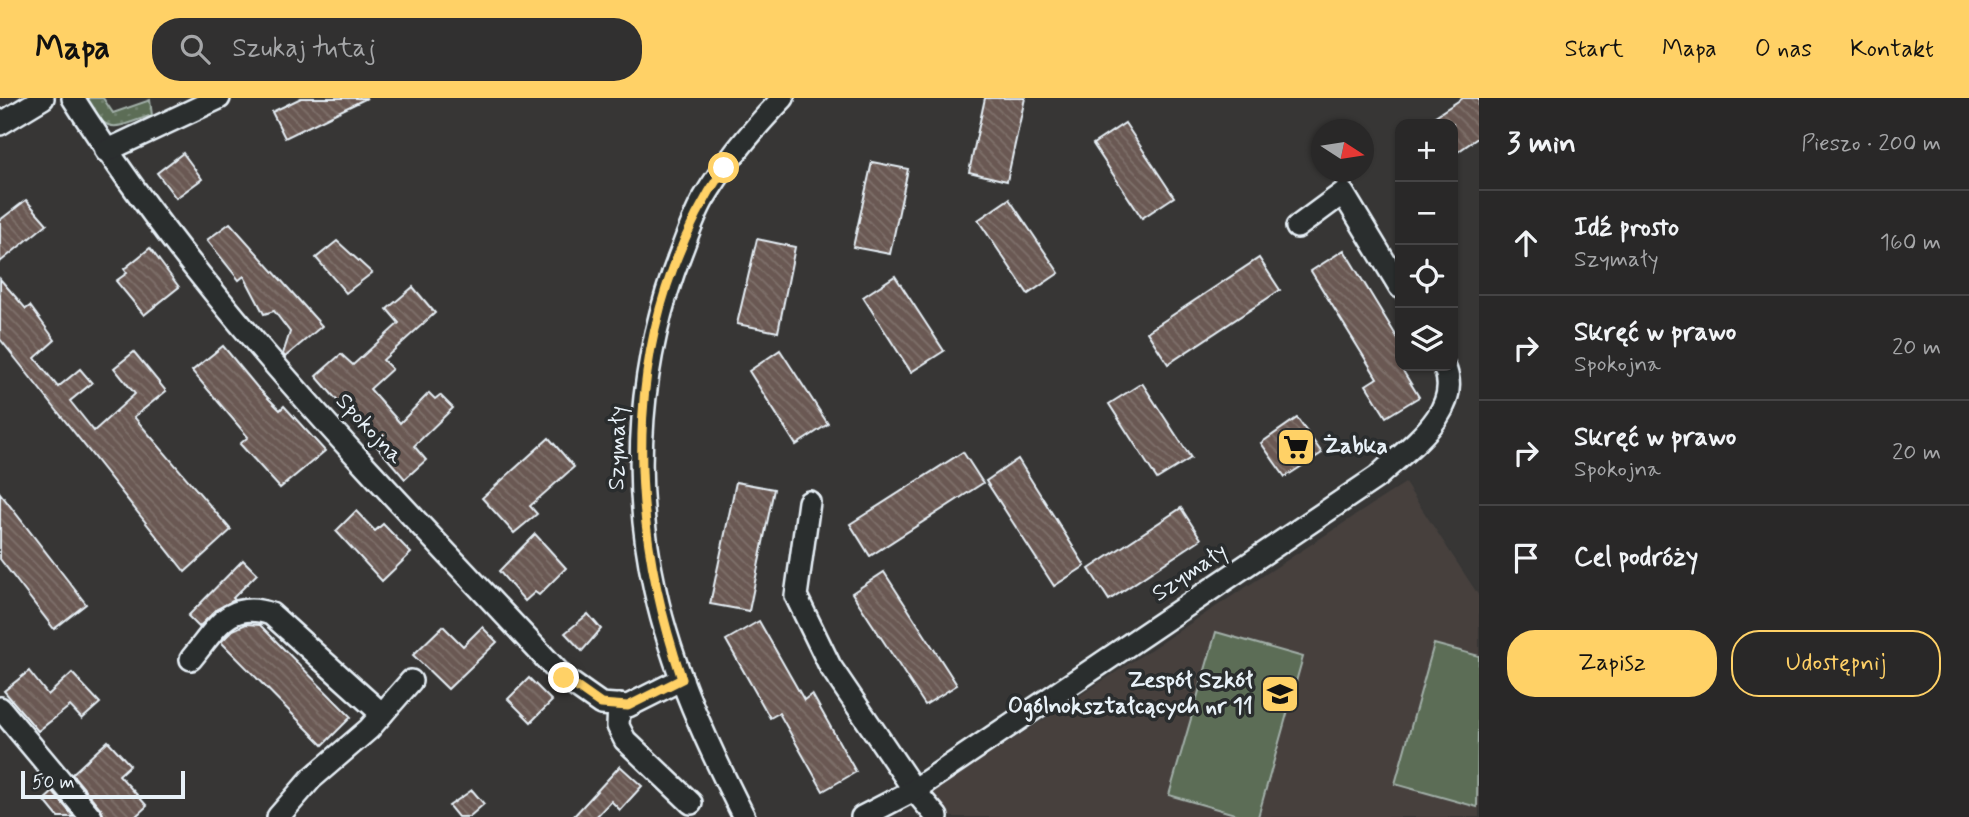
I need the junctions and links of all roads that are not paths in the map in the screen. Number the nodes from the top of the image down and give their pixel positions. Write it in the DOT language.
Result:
graph roads {
  1 [pos="43,98"];
  2 [pos="73,98"];
  3 [pos="219,98"];
  4 [pos="783,98"];
  5 [pos="0,124"];
  6 [pos="106,151"];
  7 [pos="1297,227"];
  8 [pos="1395,280"];
  9 [pos="1445,371"];
  10 [pos="809,502"];
  11 [pos="191,659"];
  12 [pos="682,679"];
  13 [pos="411,681"];
  14 [pos="619,705"];
  15 [pos="0,708"];
  16 [pos="382,714"];
  17 [pos="914,790"];
  18 [pos="691,803"];
  19 [pos="91,817"];
  20 [pos="278,817"];
  21 [pos="744,817"];
  22 [pos="862,817"];
  23 [pos="937,817"];
  1 -- 5 [label="street"];
  2 -- 6 [label="street, Spokojna"];
  3 -- 6 [label="street"];
  4 -- 12 [label="street, Szymały"];
  6 -- 14 [label="street, Spokojna"];
  7 -- 8 [label="street"];
  9 -- 17 [label="street, Szymały"];
  10 -- 17 [label="street"];
  11 -- 16 [label="street"];
  12 -- 14 [label="street"];
  12 -- 21 [label="street, Szymały"];
  13 -- 16 [label="street"];
  14 -- 18 [label="street"];
  15 -- 19 [label="street"];
  16 -- 20 [label="street"];
  17 -- 22 [label="street, Szymały"];
  17 -- 23 [label="street"];
}
